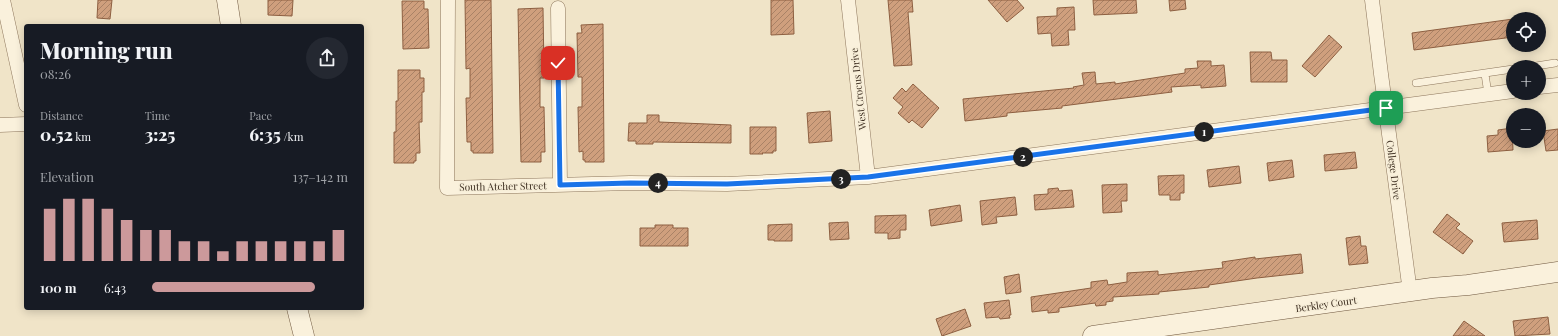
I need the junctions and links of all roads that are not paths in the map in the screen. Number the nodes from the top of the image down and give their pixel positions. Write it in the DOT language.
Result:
graph roads {
  1 [pos="3,0"];
  2 [pos="227,0"];
  3 [pos="848,0"];
  4 [pos="1372,0"];
  5 [pos="448,1"];
  6 [pos="558,8"];
  7 [pos="231,24"];
  8 [pos="1555,63"];
  9 [pos="1546,64"];
  10 [pos="1506,71"];
  11 [pos="1485,74"];
  12 [pos="1416,83"];
  13 [pos="1558,85"];
  14 [pos="1546,86"];
  15 [pos="1506,92"];
  16 [pos="1488,94"];
  17 [pos="24,96"];
  18 [pos="1386,108"];
  19 [pos="24,124"];
  20 [pos="0,125"];
  21 [pos="868,177"];
  22 [pos="560,185"];
  23 [pos="1558,272"];
  24 [pos="1410,292"];
  25 [pos="298,310"];
  26 [pos="304,336"];
  27 [pos="1093,336"];
  1 -- 17 [label="street"];
  2 -- 7 [label="street"];
  3 -- 21 [label="street, West Crocus Drive"];
  4 -- 18 [label="street, College Drive"];
  5 -- 22 [label="street, South Atcher Street"];
  6 -- 22 [label="street"];
  8 -- 9 [label="lane"];
  10 -- 11 [label="lane"];
  11 -- 12 [label="lane"];
  11 -- 16 [label="lane"];
  13 -- 14 [label="street"];
  15 -- 16 [label="street, South Atcher Street"];
  16 -- 18 [label="street, South Atcher Street"];
  18 -- 21 [label="street, South Atcher Street"];
  18 -- 24 [label="street, College Drive"];
  19 -- 20 [label="street"];
  21 -- 22 [label="street, South Atcher Street"];
  23 -- 24 [label="street, Berkley Court"];
  24 -- 27 [label="street, Berkley Court"];
  25 -- 26 [label="street"];
}
